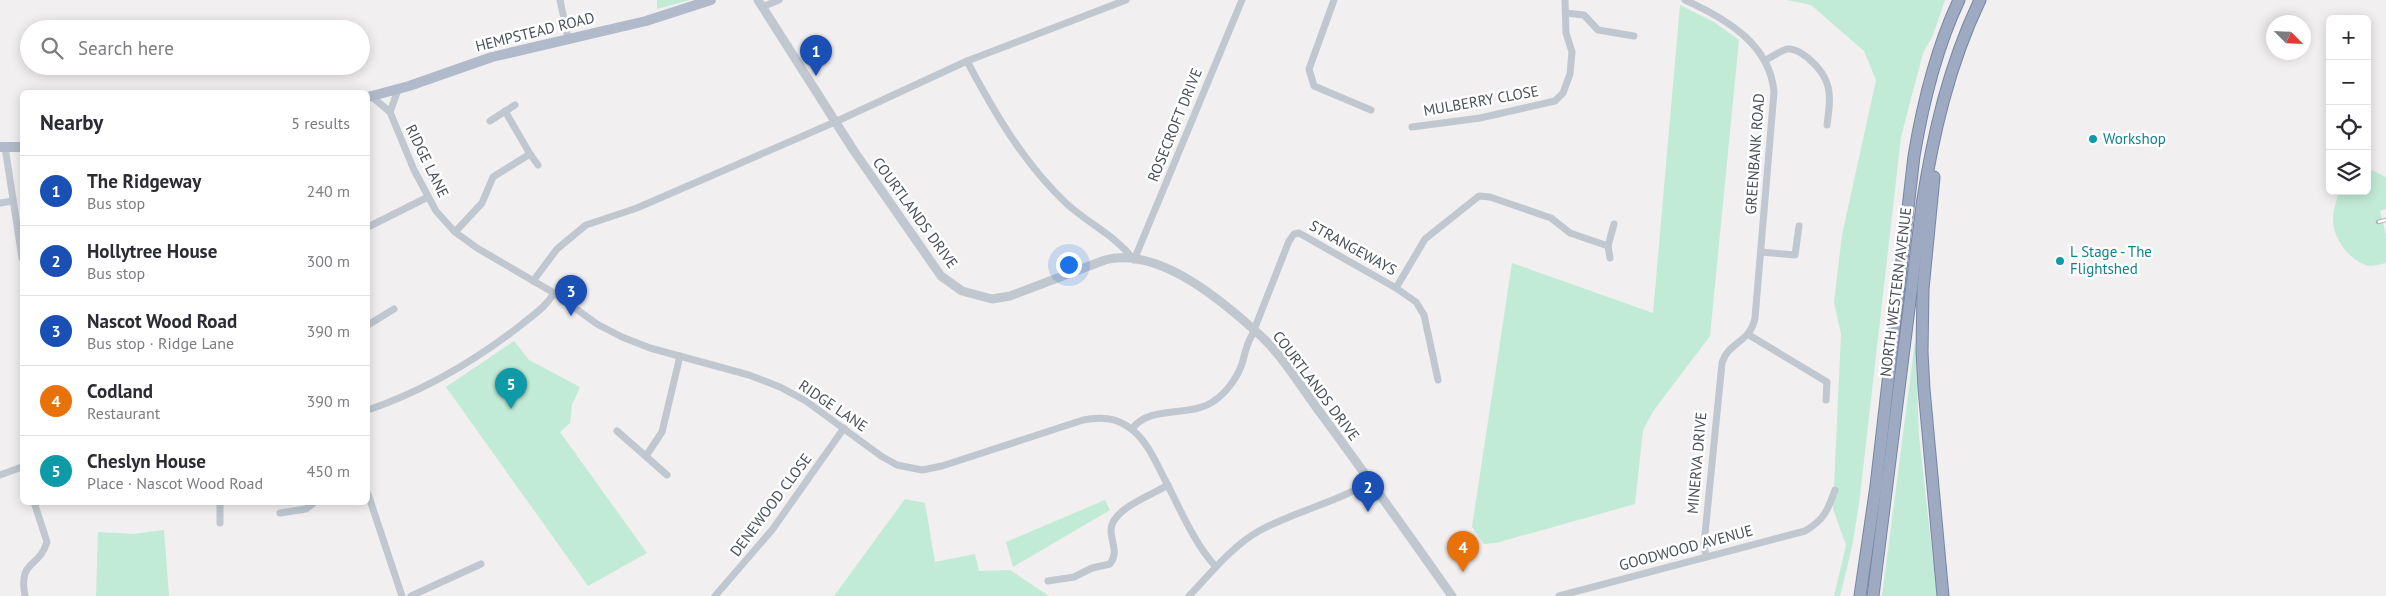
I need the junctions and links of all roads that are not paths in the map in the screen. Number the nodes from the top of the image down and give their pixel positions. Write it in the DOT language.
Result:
graph roads {
  1 [pos="560,0"];
  2 [pos="711,0"];
  3 [pos="779,0"];
  4 [pos="1126,0"];
  5 [pos="1242,0"];
  6 [pos="1334,0"];
  7 [pos="1565,0"];
  8 [pos="1685,0"];
  9 [pos="1960,0"];
  10 [pos="1980,0"];
  11 [pos="760,4"];
  12 [pos="1566,13"];
  13 [pos="1634,36"];
  14 [pos="568,38"];
  15 [pos="1766,60"];
  16 [pos="967,61"];
  17 [pos="398,90"];
  18 [pos="370,97"];
  19 [pos="370,98"];
  20 [pos="1942,103"];
  21 [pos="514,106"];
  22 [pos="1370,110"];
  23 [pos="390,112"];
  24 [pos="505,112"];
  25 [pos="490,121"];
  26 [pos="835,122"];
  27 [pos="1827,125"];
  28 [pos="1412,127"];
  29 [pos="2,147"];
  30 [pos="20,147"];
  31 [pos="530,154"];
  32 [pos="538,164"];
  33 [pos="428,197"];
  34 [pos="13,201"];
  35 [pos="0,203"];
  36 [pos="1614,224"];
  37 [pos="370,226"];
  38 [pos="1799,226"];
  39 [pos="455,232"];
  40 [pos="20,245"];
  41 [pos="1608,246"];
  42 [pos="1761,252"];
  43 [pos="1610,258"];
  44 [pos="1134,260"];
  45 [pos="533,281"];
  46 [pos="1396,288"];
  47 [pos="554,293"];
  48 [pos="394,309"];
  49 [pos="370,324"];
  50 [pos="1254,330"];
  51 [pos="1749,335"];
  52 [pos="680,356"];
  53 [pos="1438,380"];
  54 [pos="1826,400"];
  55 [pos="370,407"];
  56 [pos="844,428"];
  57 [pos="1132,429"];
  58 [pos="617,430"];
  59 [pos="646,456"];
  60 [pos="20,470"];
  61 [pos="0,475"];
  62 [pos="666,475"];
  63 [pos="1371,481"];
  64 [pos="1168,486"];
  65 [pos="1835,490"];
  66 [pos="370,500"];
  67 [pos="35,505"];
  68 [pos="220,505"];
  69 [pos="311,505"];
  70 [pos="280,513"];
  71 [pos="220,523"];
  72 [pos="1871,523"];
  73 [pos="1706,557"];
  74 [pos="1939,557"];
  75 [pos="481,564"];
  76 [pos="1216,567"];
  77 [pos="1048,581"];
  78 [pos="26,596"];
  79 [pos="402,596"];
  80 [pos="411,596"];
  81 [pos="715,596"];
  82 [pos="1189,596"];
  83 [pos="1452,596"];
  84 [pos="1559,596"];
  85 [pos="1852,596"];
  86 [pos="1860,596"];
  87 [pos="1873,596"];
  88 [pos="1939,596"];
  89 [pos="1944,596"];
  1 -- 14 [label="street"];
  2 -- 14 [label="main road, HEMPSTEAD ROAD"];
  3 -- 11 [label="street"];
  4 -- 16 [label="street"];
  5 -- 44 [label="street, ROSECROFT DRIVE"];
  6 -- 22 [label="street"];
  7 -- 12 [label="street"];
  8 -- 15 [label="street, GREENBANK ROAD"];
  9 -- 72 [label="highway, NORTH WESTERN AVENUE"];
  10 -- 20 [label="highway, NORTH WESTERN AVENUE"];
  11 -- 26 [label="street, COURTLANDS DRIVE"];
  12 -- 13 [label="street"];
  12 -- 28 [label="street, MULBERRY CLOSE"];
  14 -- 17 [label="main road, HEMPSTEAD ROAD"];
  15 -- 27 [label="street"];
  15 -- 42 [label="street, GREENBANK ROAD"];
  16 -- 26 [label="street"];
  16 -- 44 [label="street"];
  17 -- 18 [label="main road, HEMPSTEAD ROAD"];
  17 -- 23 [label="street, RIDGE LANE"];
  19 -- 23 [label="street, RIDGE LANE"];
  20 -- 74 [label="highway"];
  20 -- 87 [label="highway, NORTH WESTERN AVENUE"];
  21 -- 24 [label="street"];
  23 -- 33 [label="street, RIDGE LANE"];
  24 -- 25 [label="street"];
  24 -- 31 [label="street"];
  26 -- 44 [label="street, COURTLANDS DRIVE"];
  26 -- 45 [label="street"];
  29 -- 30 [label="main road"];
  29 -- 34 [label="street"];
  31 -- 32 [label="street"];
  31 -- 39 [label="street"];
  33 -- 37 [label="street"];
  33 -- 39 [label="street, RIDGE LANE"];
  34 -- 35 [label="street"];
  34 -- 40 [label="street"];
  36 -- 41 [label="street"];
  38 -- 42 [label="street"];
  39 -- 45 [label="street, RIDGE LANE"];
  41 -- 43 [label="street"];
  41 -- 46 [label="street"];
  42 -- 51 [label="street, GREENBANK ROAD"];
  44 -- 50 [label="street, COURTLANDS DRIVE"];
  45 -- 47 [label="street, RIDGE LANE"];
  46 -- 50 [label="street, STRANGEWAYS"];
  46 -- 53 [label="street, STRANGEWAYS"];
  47 -- 52 [label="street, RIDGE LANE"];
  47 -- 55 [label="street"];
  48 -- 49 [label="street"];
  50 -- 57 [label="street"];
  50 -- 63 [label="street, COURTLANDS DRIVE"];
  51 -- 54 [label="street"];
  51 -- 73 [label="street, MINERVA DRIVE"];
  52 -- 56 [label="street, RIDGE LANE"];
  52 -- 59 [label="street"];
  56 -- 57 [label="street, RIDGE LANE"];
  56 -- 81 [label="street, DENEWOOD CLOSE"];
  57 -- 64 [label="street, RIDGE LANE"];
  58 -- 59 [label="street"];
  59 -- 62 [label="street"];
  60 -- 61 [label="street"];
  63 -- 76 [label="street"];
  63 -- 83 [label="street, COURTLANDS DRIVE"];
  64 -- 76 [label="street, RIDGE LANE"];
  64 -- 77 [label="street"];
  65 -- 73 [label="street, GOODWOOD AVENUE"];
  66 -- 79 [label="street"];
  67 -- 78 [label="street"];
  68 -- 71 [label="street"];
  69 -- 70 [label="street"];
  72 -- 85 [label="highway"];
  72 -- 86 [label="highway, NORTH WESTERN AVENUE"];
  73 -- 84 [label="street, GOODWOOD AVENUE"];
  74 -- 88 [label="highway"];
  74 -- 89 [label="highway"];
  75 -- 80 [label="street"];
  76 -- 82 [label="street"];
}
